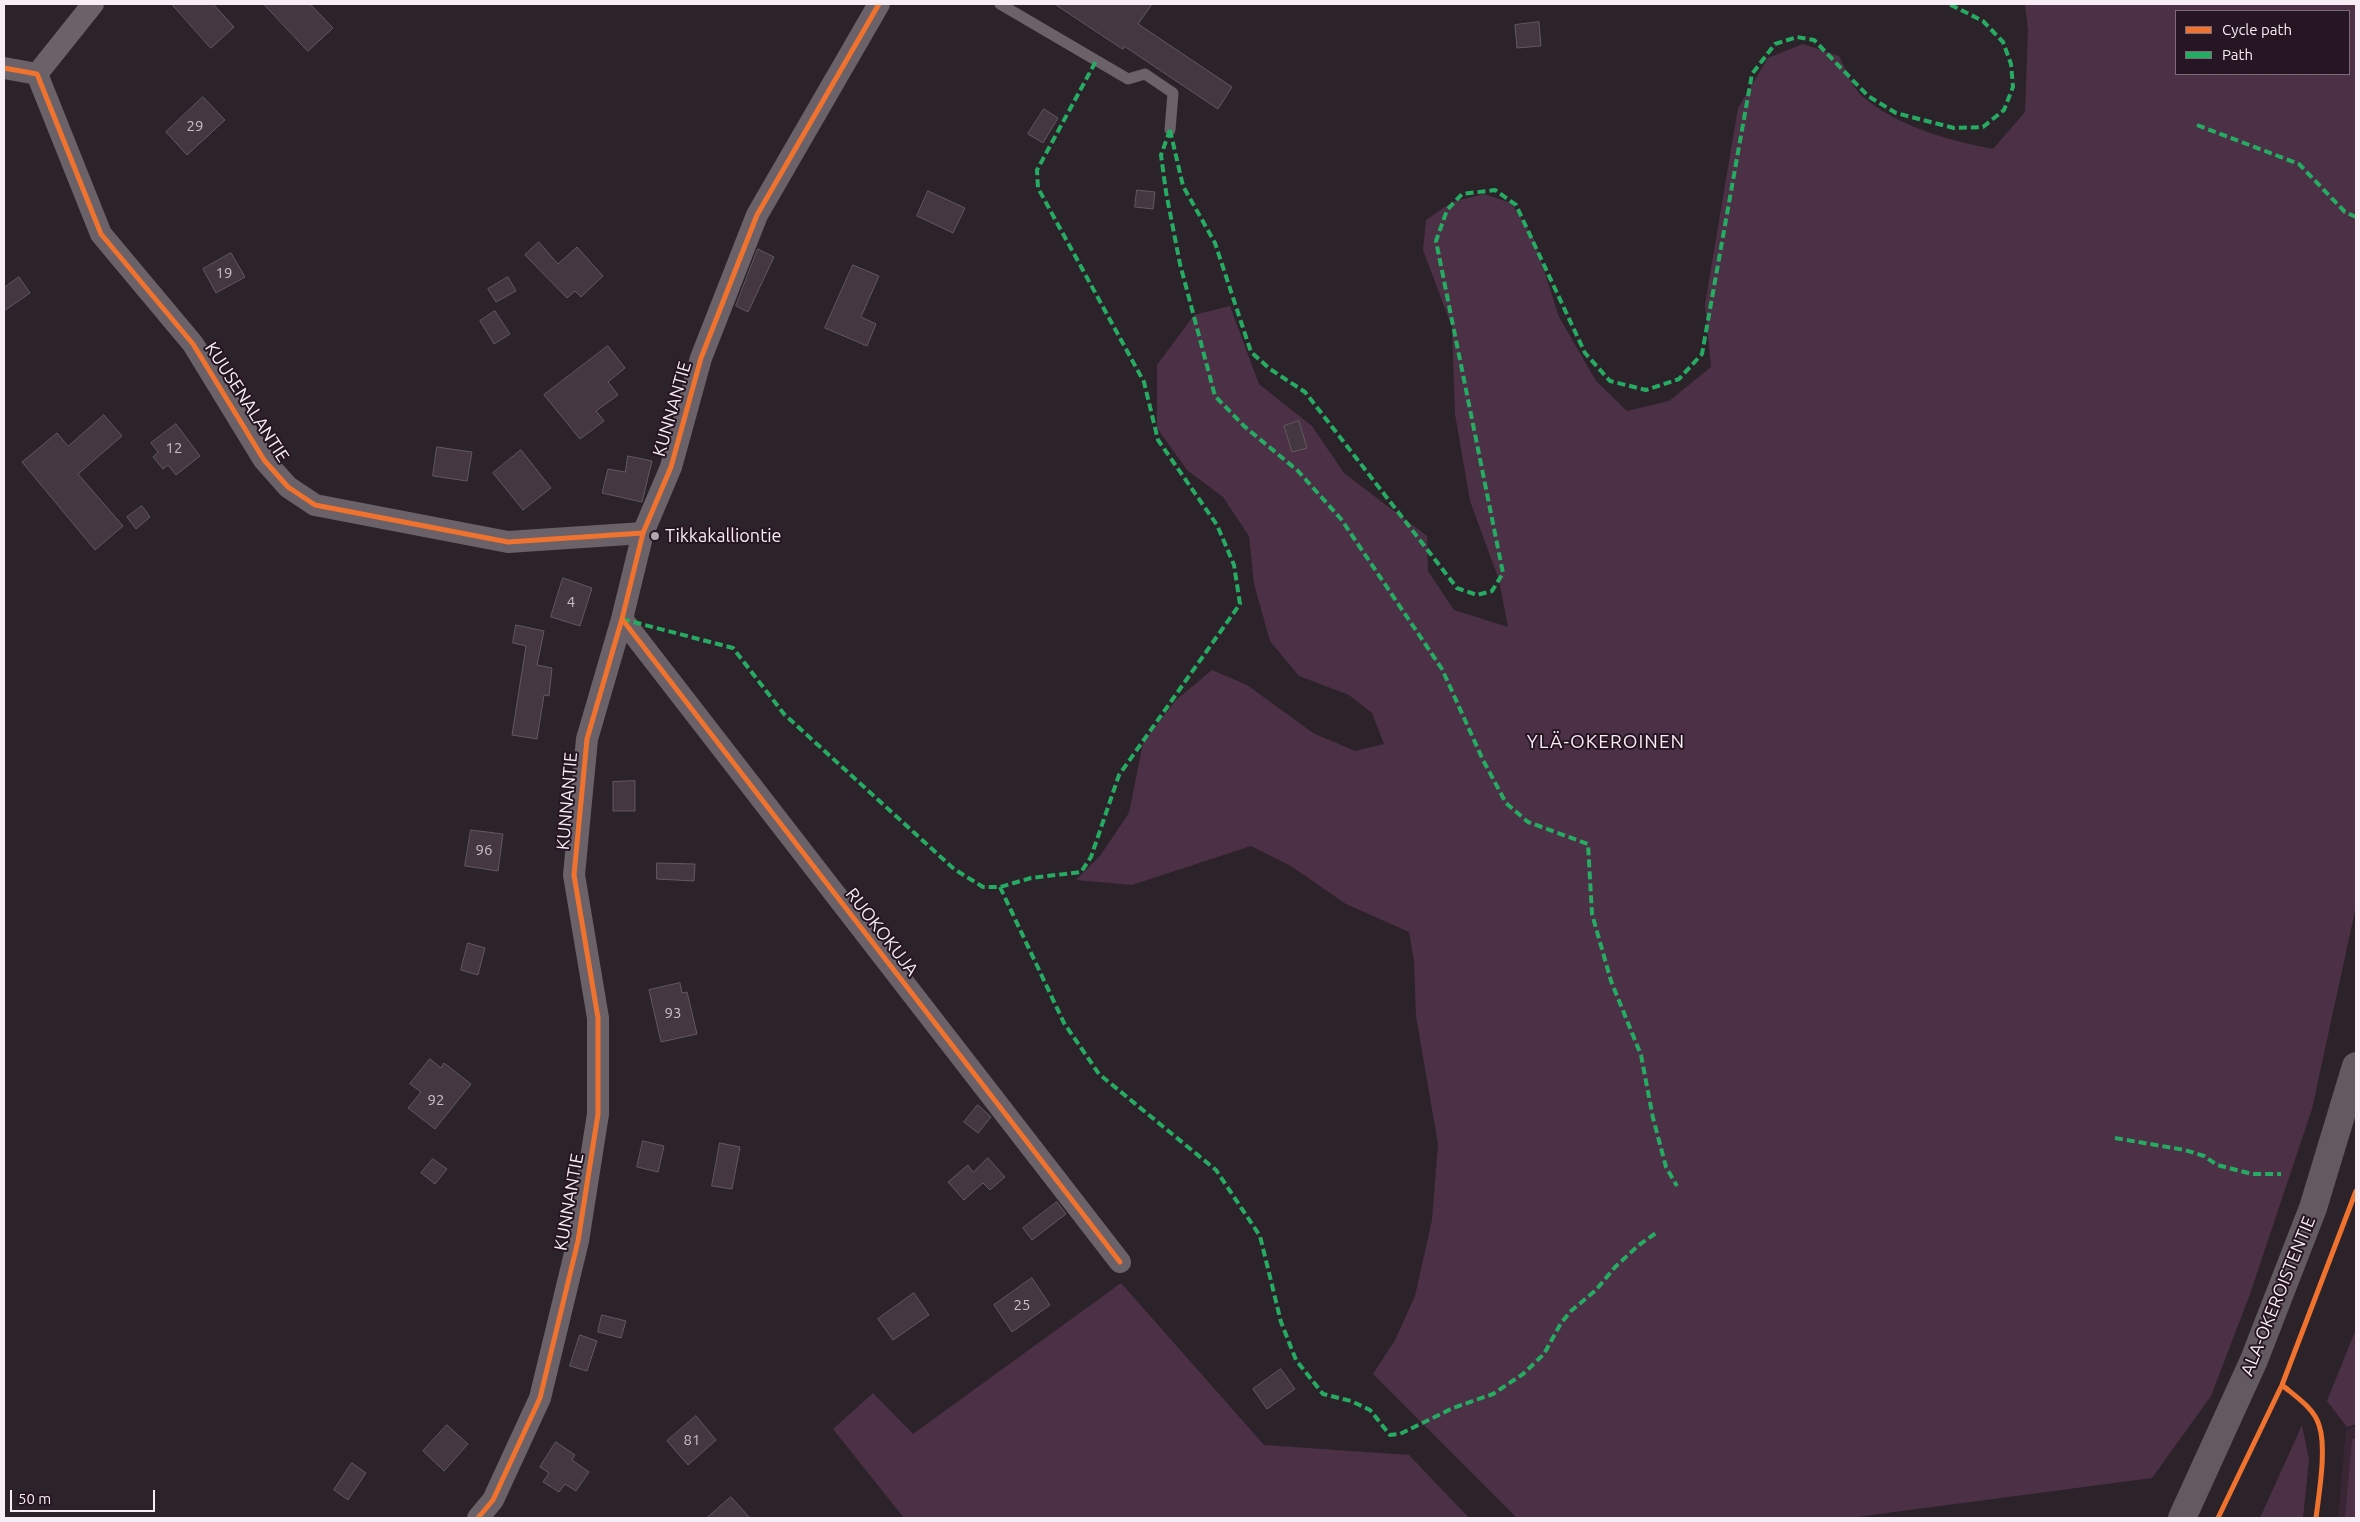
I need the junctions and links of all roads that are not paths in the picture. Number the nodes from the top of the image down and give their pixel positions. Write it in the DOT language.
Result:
graph roads {
  1 [pos="92,4"];
  2 [pos="879,4"];
  3 [pos="1000,4"];
  4 [pos="4,68"];
  5 [pos="37,74"];
  6 [pos="1170,130"];
  7 [pos="643,533"];
  8 [pos="622,619"];
  9 [pos="2356,1066"];
  10 [pos="1120,1262"];
  11 [pos="478,1518"];
  12 [pos="2182,1518"];
  1 -- 5 [label="street"];
  2 -- 7 [label="street, KUNNANTIE"];
  3 -- 6 [label="lane"];
  4 -- 5 [label="street"];
  5 -- 7 [label="street, KUUSENALANTIE"];
  7 -- 8 [label="street, KUNNANTIE"];
  8 -- 10 [label="street, RUOKOKUJA"];
  8 -- 11 [label="street, KUNNANTIE"];
  9 -- 12 [label="main road, ALA-OKEROISTENTIE"];
}
